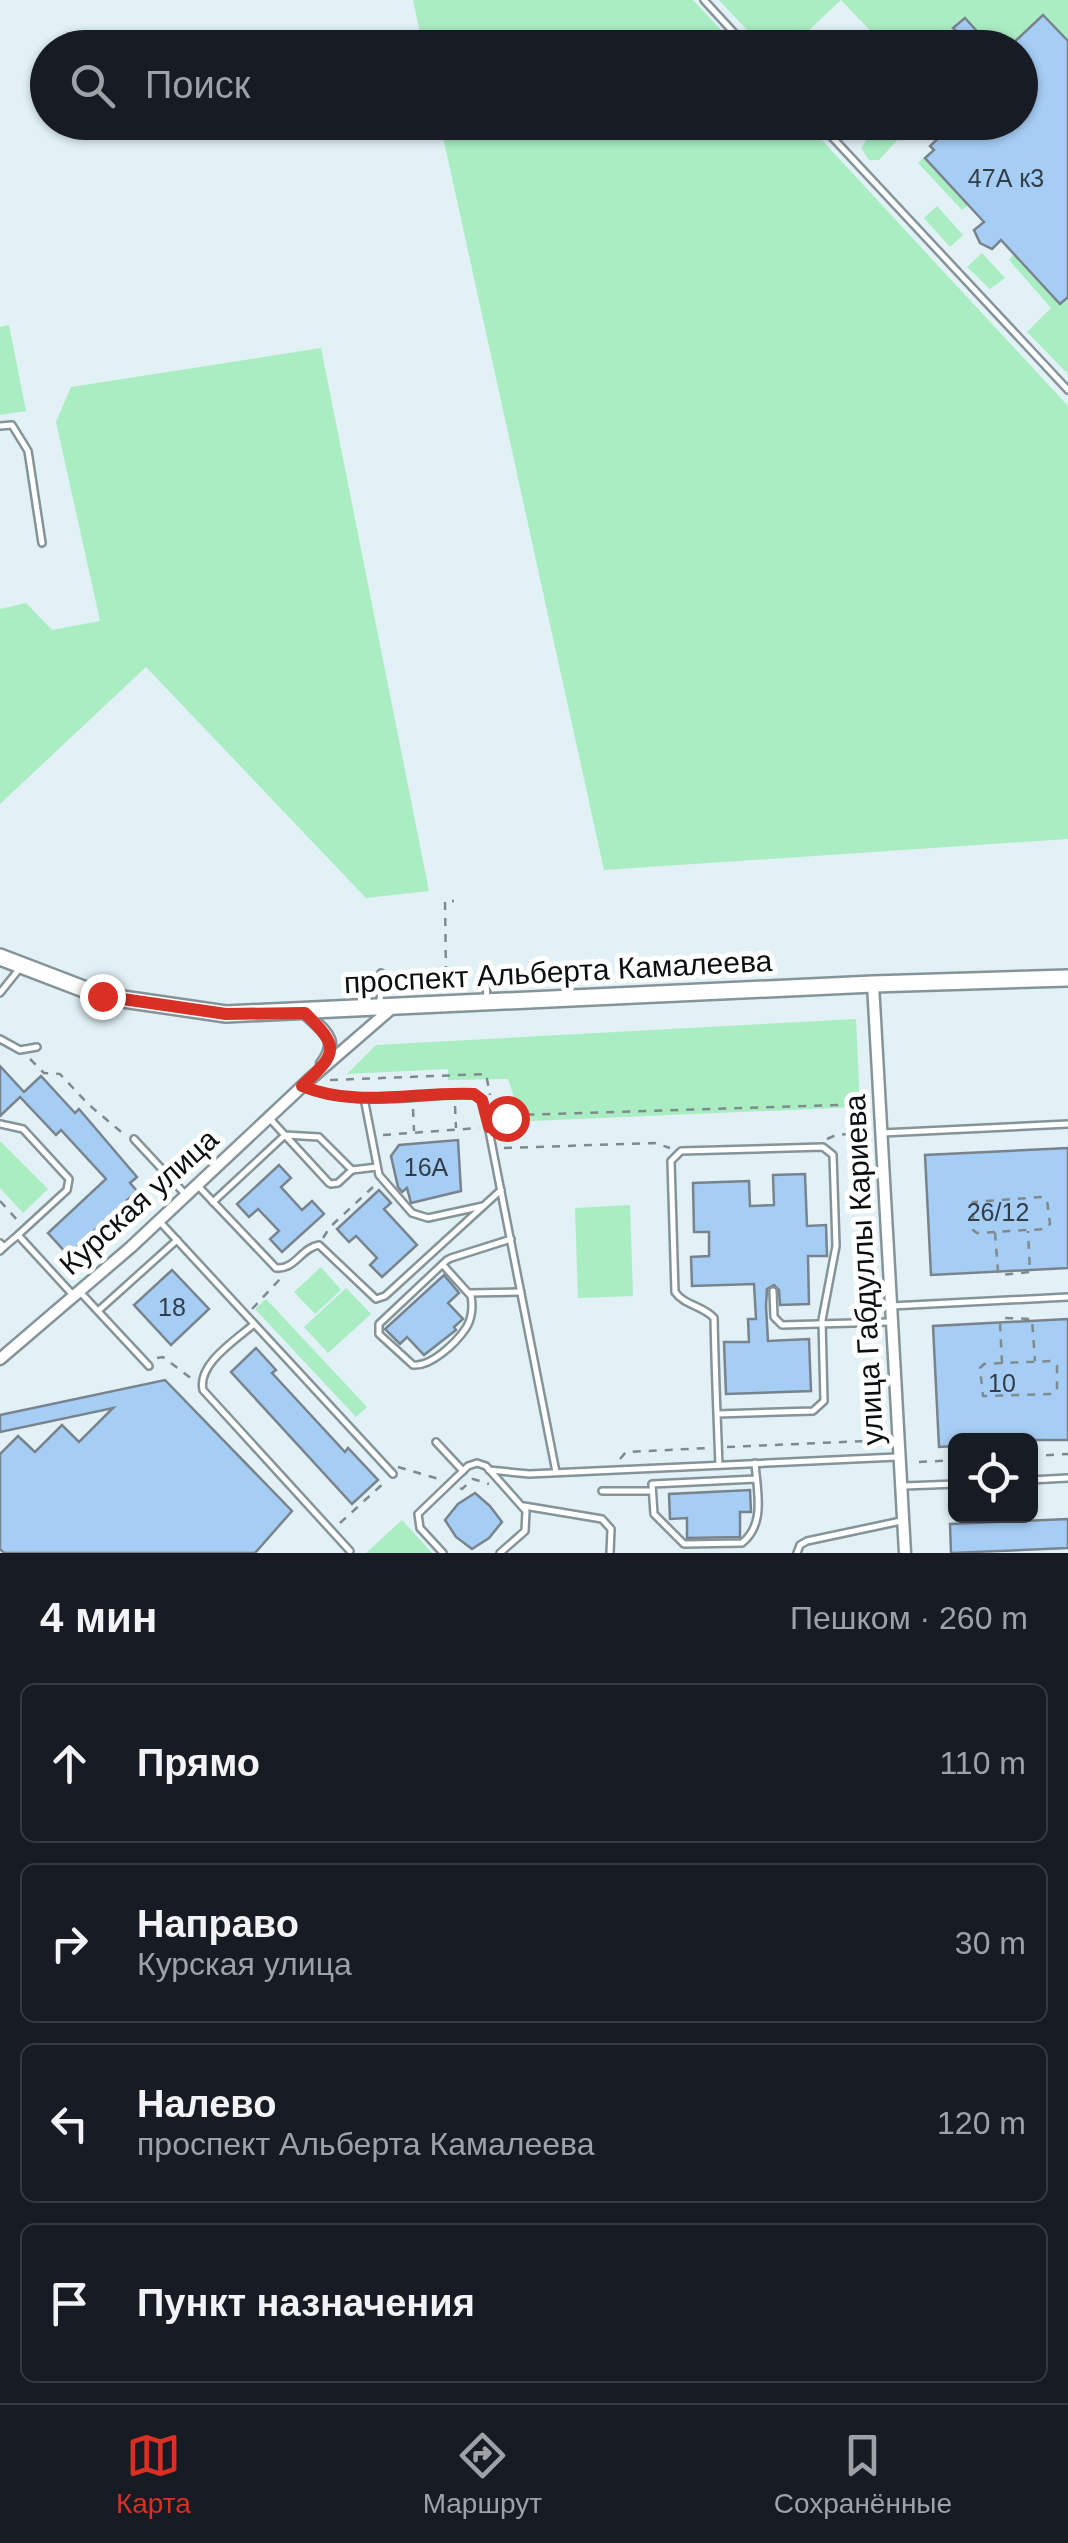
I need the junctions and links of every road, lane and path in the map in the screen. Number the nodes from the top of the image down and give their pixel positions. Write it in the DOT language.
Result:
graph roads {
  1 [pos="704,0"];
  2 [pos="732,30"];
  3 [pos="835,140"];
  4 [pos="1068,390"];
  5 [pos="0,426"];
  6 [pos="42,543"];
  7 [pos="454,901"];
  8 [pos="0,956"];
  9 [pos="486,966"];
  10 [pos="21,967"];
  11 [pos="380,973"];
  12 [pos="446,974"];
  13 [pos="1068,978"];
  14 [pos="873,984"];
  15 [pos="0,993"];
  16 [pos="487,1001"];
  17 [pos="386,1008"];
  18 [pos="305,1013"];
  19 [pos="0,1040"];
  20 [pos="37,1048"];
  21 [pos="22,1050"];
  22 [pos="306,1083"];
  23 [pos="454,1094"];
  24 [pos="412,1096"];
  25 [pos="364,1098"];
  26 [pos="863,1100"];
  27 [pos="268,1118"];
  28 [pos="0,1124"];
  29 [pos="1068,1124"];
  30 [pos="489,1127"];
  31 [pos="456,1130"];
  32 [pos="414,1133"];
  33 [pos="882,1133"];
  34 [pos="865,1134"];
  35 [pos="285,1135"];
  36 [pos="371,1136"];
  37 [pos="134,1138"];
  38 [pos="819,1146"];
  39 [pos="493,1148"];
  40 [pos="676,1153"];
  41 [pos="377,1166"];
  42 [pos="352,1170"];
  43 [pos="381,1179"];
  44 [pos="197,1185"];
  45 [pos="501,1190"];
  46 [pos="186,1195"];
  47 [pos="0,1201"];
  48 [pos="213,1202"];
  49 [pos="483,1206"];
  50 [pos="159,1221"];
  51 [pos="25,1228"];
  52 [pos="1028,1231"];
  53 [pos="996,1232"];
  54 [pos="18,1235"];
  55 [pos="510,1239"];
  56 [pos="177,1240"];
  57 [pos="319,1245"];
  58 [pos="1,1247"];
  59 [pos="443,1265"];
  60 [pos="284,1268"];
  61 [pos="774,1291"];
  62 [pos="521,1292"];
  63 [pos="76,1293"];
  64 [pos="469,1293"];
  65 [pos="1068,1296"];
  66 [pos="892,1306"];
  67 [pos="98,1311"];
  68 [pos="246,1315"];
  69 [pos="892,1322"];
  70 [pos="254,1324"];
  71 [pos="823,1325"];
  72 [pos="0,1359"];
  73 [pos="1035,1361"];
  74 [pos="1002,1363"];
  75 [pos="149,1366"];
  76 [pos="201,1386"];
  77 [pos="717,1414"];
  78 [pos="899,1440"];
  79 [pos="436,1442"];
  80 [pos="718,1447"];
  81 [pos="1068,1454"];
  82 [pos="900,1456"];
  83 [pos="1038,1456"];
  84 [pos="948,1460"];
  85 [pos="382,1462"];
  86 [pos="614,1462"];
  87 [pos="919,1462"];
  88 [pos="756,1463"];
  89 [pos="718,1465"];
  90 [pos="651,1468"];
  91 [pos="489,1470"];
  92 [pos="462,1471"];
  93 [pos="556,1472"];
  94 [pos="393,1474"];
  95 [pos="1068,1478"];
  96 [pos="756,1479"];
  97 [pos="1038,1480"];
  98 [pos="451,1482"];
  99 [pos="948,1484"];
  100 [pos="902,1486"];
  101 [pos="652,1487"];
  102 [pos="602,1491"];
  103 [pos="522,1506"];
  104 [pos="904,1521"];
  105 [pos="332,1531"];
  106 [pos="350,1551"];
  107 [pos="443,1553"];
  108 [pos="500,1553"];
  109 [pos="610,1553"];
  110 [pos="797,1553"];
  111 [pos="905,1553"];
  1 -- 2 [label="lane"];
  3 -- 4 [label="lane"];
  5 -- 6 [label="lane"];
  7 -- 12 [label="path"];
  8 -- 10 [label="main road, проспект Альберта Камалеева"];
  9 -- 16 [label="lane"];
  10 -- 15 [label="lane"];
  10 -- 18 [label="main road, проспект Альберта Камалеева"];
  11 -- 17 [label="lane"];
  13 -- 14 [label="main road, проспект Альберта Камалеева"];
  14 -- 16 [label="main road, проспект Альберта Камалеева"];
  14 -- 33 [label="street, улица Габдуллы Кариева"];
  16 -- 17 [label="main road, проспект Альберта Камалеева"];
  17 -- 18 [label="main road, проспект Альберта Камалеева"];
  17 -- 22 [label="street, Курская улица"];
  18 -- 22 [label="street, Курская улица"];
  19 -- 21 [label="lane"];
  20 -- 21 [label="lane"];
  21 -- 37 [label="path"];
  22 -- 25 [label="lane"];
  22 -- 27 [label="street, Курская улица"];
  23 -- 24 [label="lane"];
  23 -- 30 [label="lane"];
  23 -- 31 [label="path"];
  24 -- 25 [label="lane"];
  24 -- 32 [label="path"];
  25 -- 36 [label="lane"];
  26 -- 30 [label="path"];
  27 -- 35 [label="lane"];
  27 -- 44 [label="street, Курская улица"];
  28 -- 51 [label="lane"];
  29 -- 33 [label="lane"];
  30 -- 31 [label="path"];
  30 -- 39 [label="lane"];
  31 -- 32 [label="path"];
  32 -- 36 [label="path"];
  33 -- 66 [label="street, улица Габдуллы Кариева"];
  34 -- 38 [label="path"];
  35 -- 42 [label="lane"];
  35 -- 42 [label="lane"];
  35 -- 48 [label="lane"];
  36 -- 41 [label="lane"];
  37 -- 46 [label="lane"];
  38 -- 40 [label="lane"];
  38 -- 71 [label="lane"];
  39 -- 40 [label="path"];
  39 -- 45 [label="lane"];
  40 -- 77 [label="lane"];
  41 -- 42 [label="lane"];
  41 -- 43 [label="lane"];
  43 -- 49 [label="lane"];
  43 -- 57 [label="path"];
  44 -- 46 [label="street, Курская улица"];
  44 -- 48 [label="lane"];
  45 -- 49 [label="lane"];
  45 -- 55 [label="lane"];
  46 -- 50 [label="street, Курская улица"];
  47 -- 51 [label="path"];
  48 -- 60 [label="lane"];
  49 -- 57 [label="lane"];
  50 -- 56 [label="lane"];
  50 -- 63 [label="street, Курская улица"];
  51 -- 54 [label="lane"];
  52 -- 53 [label="path"];
  52 -- 53 [label="path"];
  52 -- 53 [label="path"];
  54 -- 58 [label="lane"];
  54 -- 63 [label="lane"];
  55 -- 59 [label="lane"];
  55 -- 62 [label="lane"];
  56 -- 67 [label="lane"];
  56 -- 68 [label="lane"];
  57 -- 60 [label="lane"];
  59 -- 64 [label="lane"];
  59 -- 64 [label="lane"];
  60 -- 68 [label="path"];
  61 -- 71 [label="lane"];
  62 -- 64 [label="lane"];
  62 -- 93 [label="lane"];
  63 -- 67 [label="lane"];
  63 -- 72 [label="street, Курская улица"];
  65 -- 66 [label="lane"];
  66 -- 69 [label="street, улица Габдуллы Кариева"];
  67 -- 75 [label="lane"];
  68 -- 70 [label="lane"];
  69 -- 71 [label="lane"];
  69 -- 78 [label="street, улица Габдуллы Кариева"];
  70 -- 76 [label="lane"];
  70 -- 85 [label="lane"];
  71 -- 77 [label="lane"];
  73 -- 74 [label="path"];
  73 -- 74 [label="path"];
  73 -- 74 [label="path"];
  75 -- 76 [label="path"];
  76 -- 105 [label="lane"];
  77 -- 80 [label="lane"];
  78 -- 80 [label="path"];
  78 -- 82 [label="street, улица Габдуллы Кариева"];
  79 -- 92 [label="lane"];
  80 -- 86 [label="path"];
  80 -- 89 [label="lane"];
  81 -- 83 [label="path"];
  82 -- 88 [label="lane"];
  82 -- 100 [label="street, улица Габдуллы Кариева"];
  84 -- 87 [label="path"];
  85 -- 94 [label="lane"];
  85 -- 98 [label="path"];
  88 -- 89 [label="lane"];
  88 -- 96 [label="lane"];
  89 -- 90 [label="lane"];
  90 -- 93 [label="lane"];
  90 -- 101 [label="lane"];
  91 -- 92 [label="lane"];
  91 -- 93 [label="lane"];
  91 -- 103 [label="lane"];
  92 -- 98 [label="lane"];
  94 -- 105 [label="path"];
  95 -- 97 [label="lane"];
  96 -- 101 [label="lane"];
  96 -- 101 [label="lane"];
  98 -- 107 [label="lane"];
  99 -- 100 [label="lane"];
  100 -- 104 [label="street, улица Габдуллы Кариева"];
  101 -- 102 [label="lane"];
  103 -- 108 [label="lane"];
  103 -- 109 [label="lane"];
  104 -- 110 [label="lane"];
  104 -- 111 [label="street, улица Габдуллы Кариева"];
  105 -- 106 [label="lane"];
}
